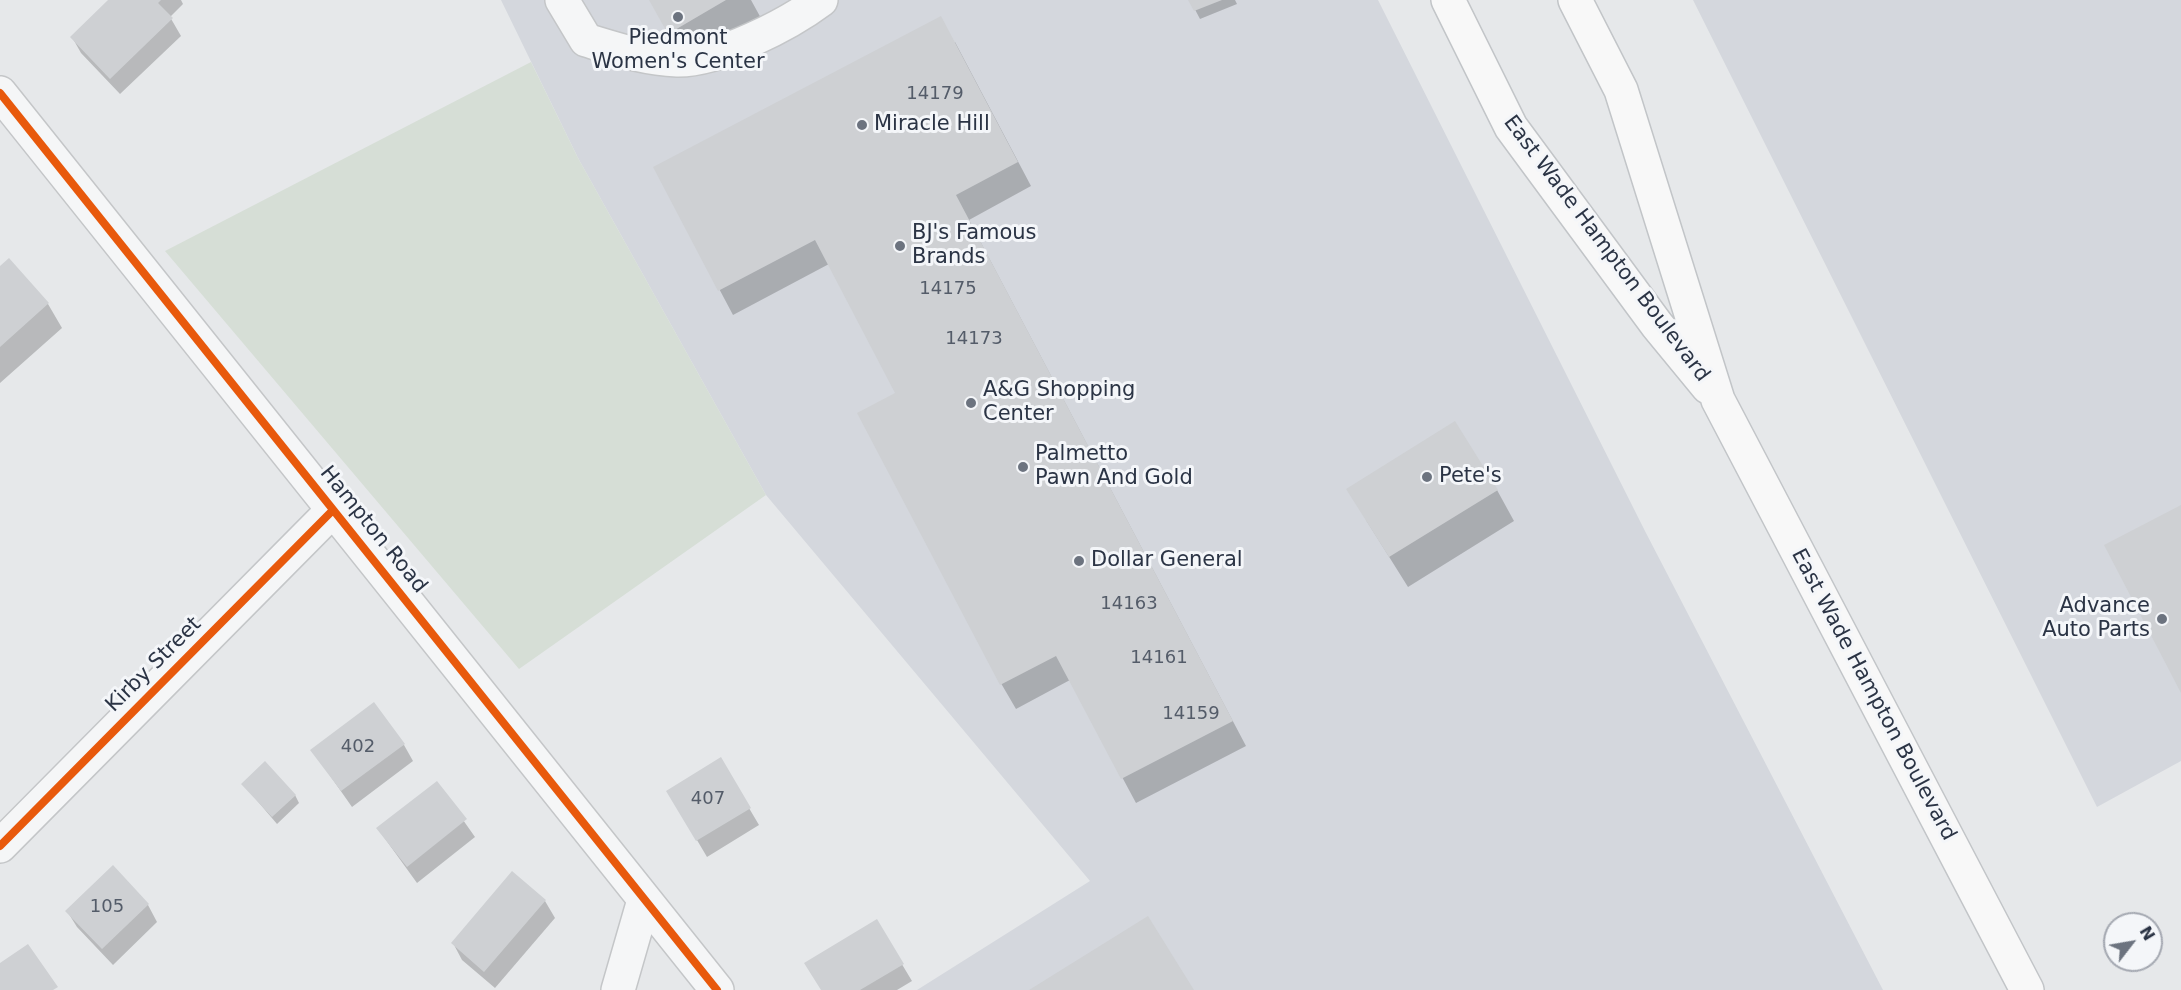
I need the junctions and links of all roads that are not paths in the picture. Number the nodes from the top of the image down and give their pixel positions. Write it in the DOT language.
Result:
graph roads {
  1 [pos="562,0"];
  2 [pos="821,0"];
  3 [pos="1448,0"];
  4 [pos="1575,0"];
  5 [pos="0,93"];
  6 [pos="1718,400"];
  7 [pos="333,510"];
  8 [pos="0,846"];
  9 [pos="644,900"];
  10 [pos="618,990"];
  11 [pos="717,990"];
  12 [pos="2027,990"];
  1 -- 2 [label="street"];
  3 -- 6 [label="main road, East Wade Hampton Boulevard"];
  4 -- 6 [label="main road, East Wade Hampton Boulevard"];
  5 -- 7 [label="street, Hampton Road"];
  6 -- 12 [label="main road, East Wade Hampton Boulevard"];
  7 -- 8 [label="street, Kirby Street"];
  7 -- 9 [label="street, Hampton Road"];
  9 -- 10 [label="street"];
  9 -- 11 [label="street, Hampton Road"];
}
